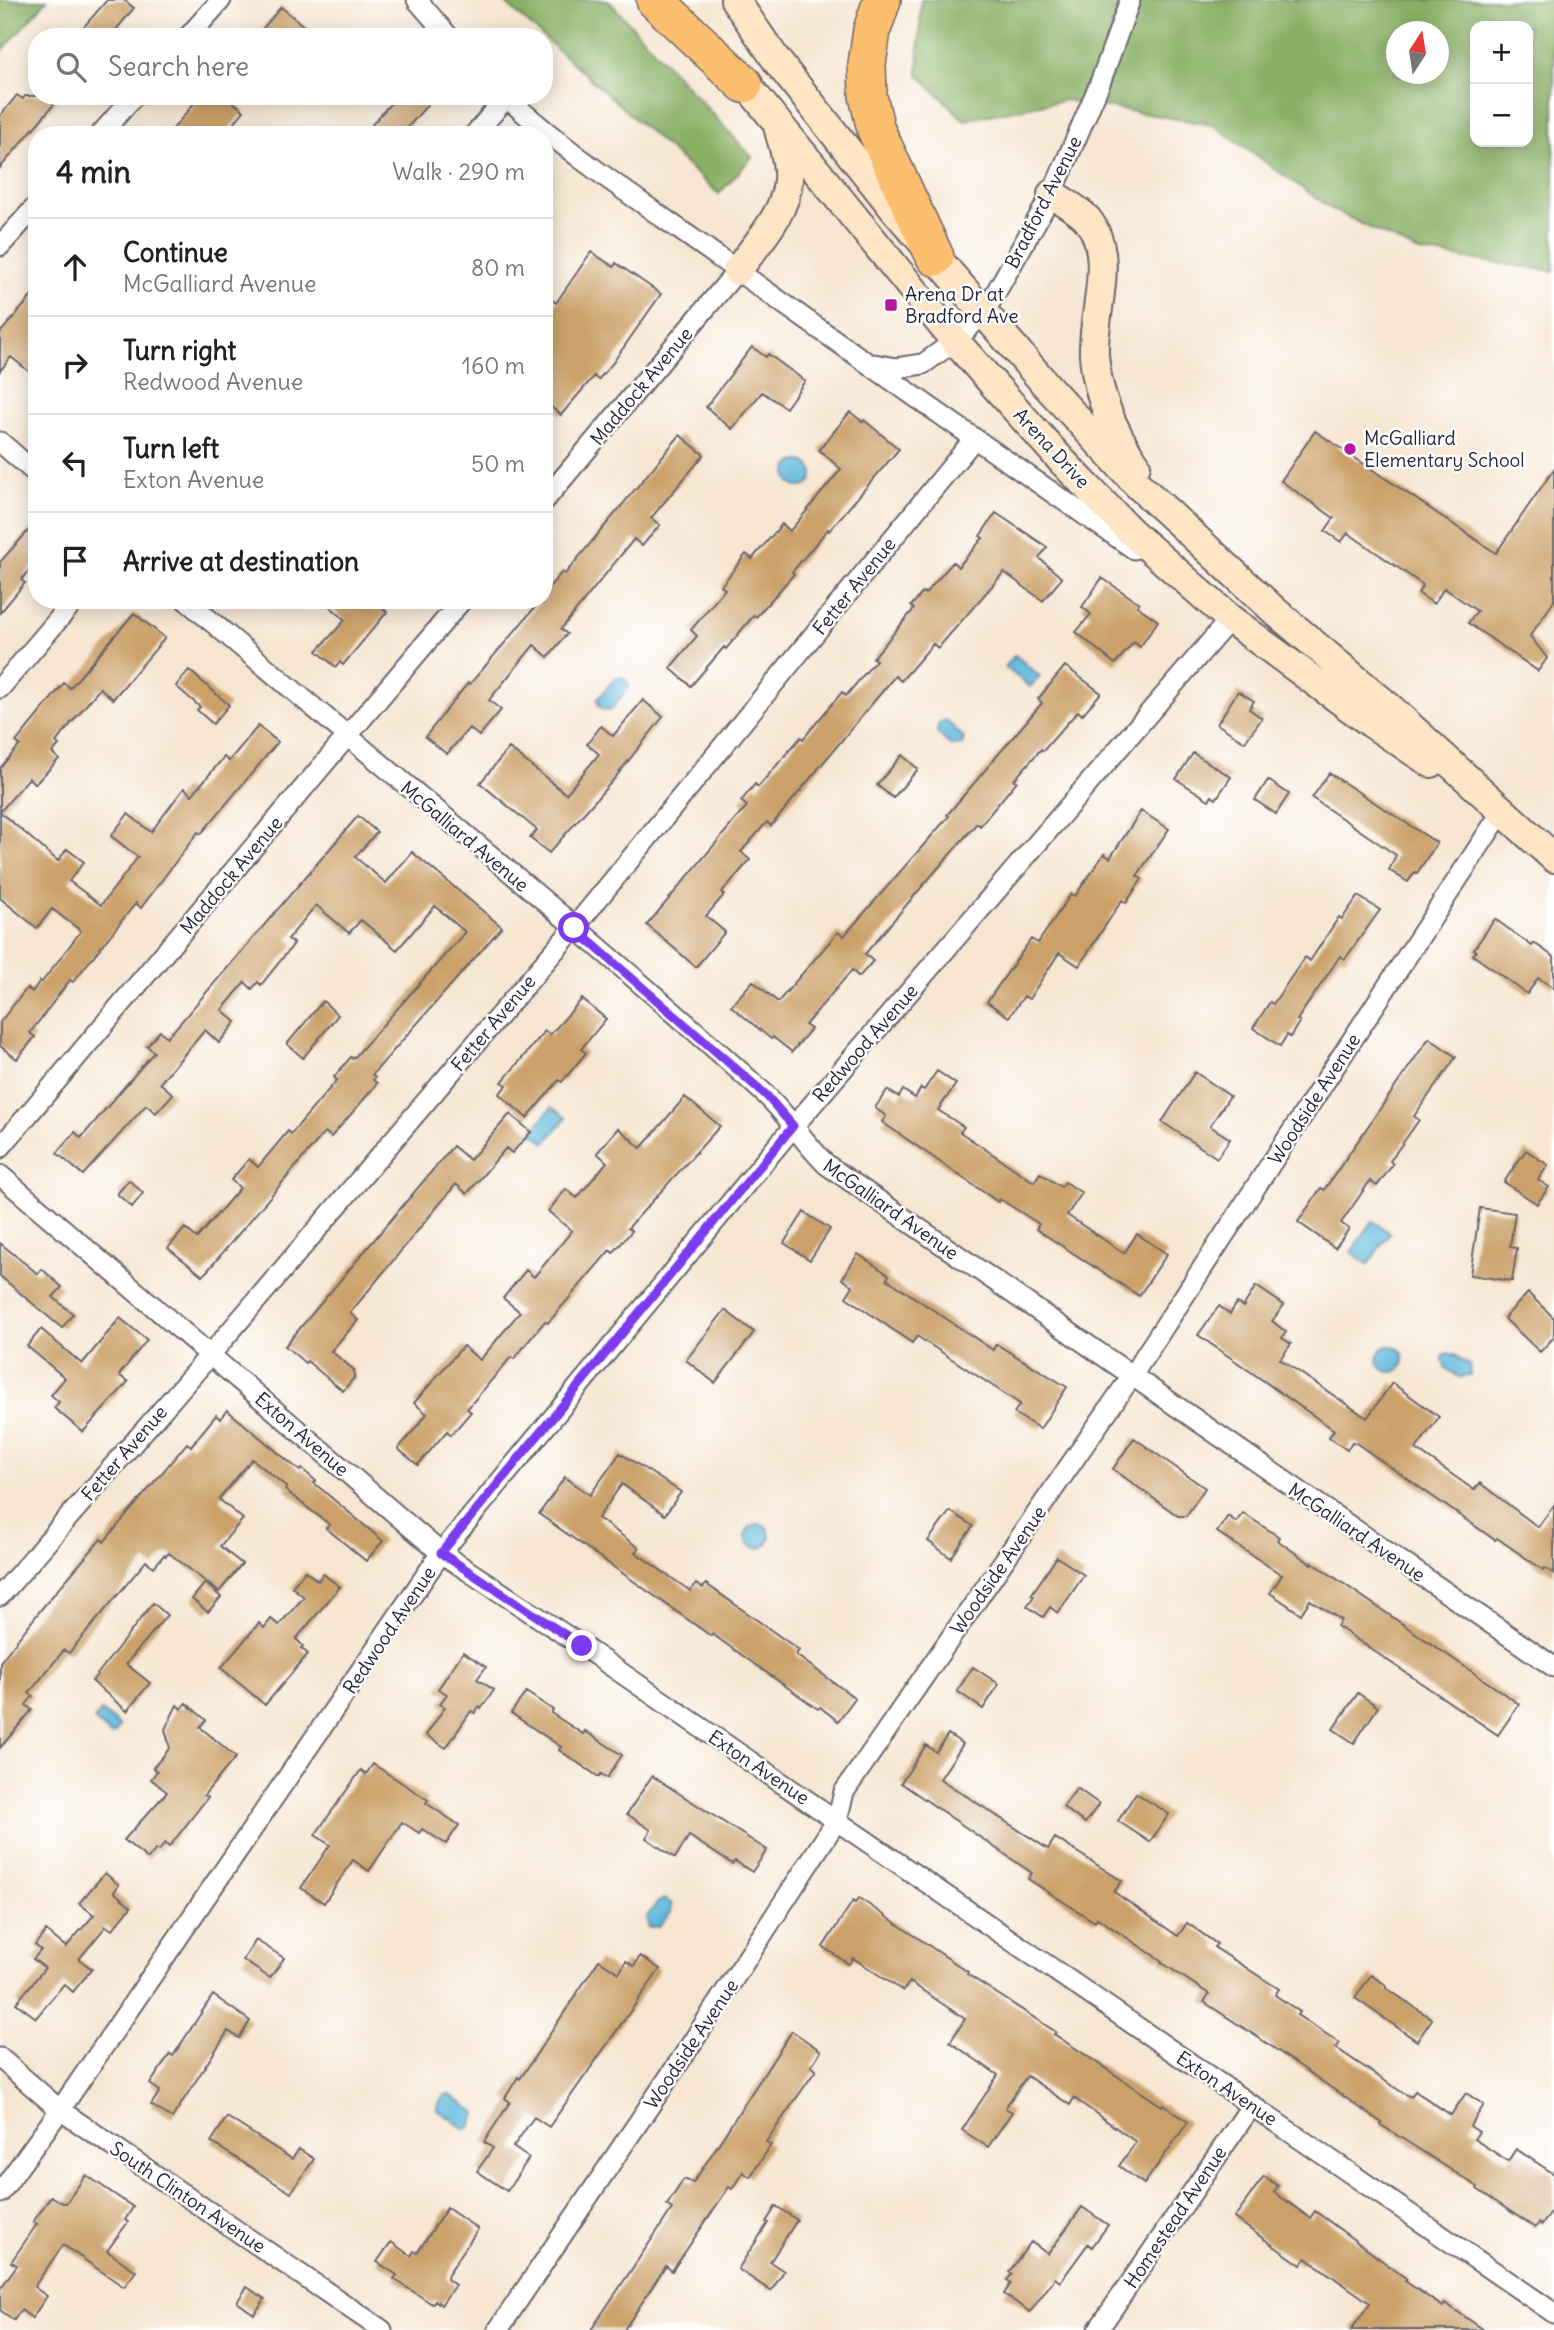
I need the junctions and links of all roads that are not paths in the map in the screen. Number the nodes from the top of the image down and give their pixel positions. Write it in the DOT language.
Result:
graph roads {
  1 [pos="221,0"];
  2 [pos="417,0"];
  3 [pos="655,0"];
  4 [pos="683,0"];
  5 [pos="735,0"];
  6 [pos="882,0"];
  7 [pos="1130,0"];
  8 [pos="196,28"];
  9 [pos="441,28"];
  10 [pos="744,83"];
  11 [pos="126,105"];
  12 [pos="498,105"];
  13 [pos="514,105"];
  14 [pos="777,120"];
  15 [pos="108,126"];
  16 [pos="481,126"];
  17 [pos="539,126"];
  18 [pos="553,138"];
  19 [pos="1052,194"];
  20 [pos="28,215"];
  21 [pos="0,246"];
  22 [pos="935,257"];
  23 [pos="737,271"];
  24 [pos="984,313"];
  25 [pos="955,341"];
  26 [pos="866,362"];
  27 [pos="974,439"];
  28 [pos="0,442"];
  29 [pos="28,466"];
  30 [pos="553,490"];
  31 [pos="1172,516"];
  32 [pos="1196,591"];
  33 [pos="67,609"];
  34 [pos="197,609"];
  35 [pos="454,609"];
  36 [pos="1230,620"];
  37 [pos="0,688"];
  38 [pos="347,737"];
  39 [pos="1503,810"];
  40 [pos="1554,858"];
  41 [pos="574,928"];
  42 [pos="793,1126"];
  43 [pos="0,1148"];
  44 [pos="0,1175"];
  45 [pos="210,1355"];
  46 [pos="1131,1377"];
  47 [pos="441,1553"];
  48 [pos="0,1597"];
  49 [pos="1554,1667"];
  50 [pos="837,1820"];
  51 [pos="0,2058"];
  52 [pos="1252,2105"];
  53 [pos="60,2110"];
  54 [pos="0,2193"];
  55 [pos="1554,2313"];
  56 [pos="382,2330"];
  57 [pos="498,2330"];
  58 [pos="1098,2330"];
  1 -- 8 [label="street"];
  2 -- 9 [label="street"];
  3 -- 10 [label="highway"];
  4 -- 10 [label="main road, Arena Drive"];
  5 -- 22 [label="main road, Arena Drive"];
  6 -- 22 [label="highway"];
  7 -- 19 [label="street, Bradford Avenue"];
  10 -- 14 [label="main road, Arena Drive"];
  11 -- 15 [label="street"];
  12 -- 16 [label="street"];
  13 -- 17 [label="street"];
  14 -- 23 [label="main road"];
  14 -- 25 [label="main road, Arena Drive"];
  18 -- 23 [label="street"];
  19 -- 24 [label="street, Bradford Avenue"];
  19 -- 31 [label="main road"];
  20 -- 21 [label="street"];
  22 -- 24 [label="main road, Arena Drive"];
  23 -- 26 [label="street"];
  23 -- 30 [label="street, Maddock Avenue"];
  24 -- 25 [label="street, Bradford Avenue"];
  24 -- 31 [label="main road, Arena Drive"];
  25 -- 26 [label="street, Bradford Avenue"];
  25 -- 32 [label="main road, Arena Drive"];
  26 -- 27 [label="street"];
  27 -- 32 [label="street"];
  27 -- 41 [label="street, Fetter Avenue"];
  28 -- 29 [label="street"];
  31 -- 39 [label="main road, Arena Drive"];
  32 -- 36 [label="main road, Arena Drive"];
  33 -- 37 [label="street"];
  34 -- 38 [label="street, McGalliard Avenue"];
  35 -- 38 [label="street, Maddock Avenue"];
  36 -- 39 [label="main road, Arena Drive"];
  36 -- 42 [label="street, Redwood Avenue"];
  38 -- 41 [label="street, McGalliard Avenue"];
  38 -- 43 [label="street, Maddock Avenue"];
  39 -- 40 [label="main road, Arena Drive"];
  39 -- 46 [label="street, Woodside Avenue"];
  41 -- 42 [label="street, McGalliard Avenue"];
  41 -- 45 [label="street, Fetter Avenue"];
  42 -- 46 [label="street, McGalliard Avenue"];
  42 -- 47 [label="street, Redwood Avenue"];
  44 -- 45 [label="street, Exton Avenue"];
  45 -- 47 [label="street, Exton Avenue"];
  45 -- 48 [label="street, Fetter Avenue"];
  46 -- 49 [label="street, McGalliard Avenue"];
  46 -- 50 [label="street, Woodside Avenue"];
  47 -- 50 [label="street, Exton Avenue"];
  47 -- 53 [label="street, Redwood Avenue"];
  50 -- 52 [label="street, Exton Avenue"];
  50 -- 57 [label="street, Woodside Avenue"];
  51 -- 53 [label="street, South Clinton Avenue"];
  52 -- 55 [label="street, Exton Avenue"];
  52 -- 58 [label="street, Homestead Avenue"];
  53 -- 54 [label="street, Redwood Avenue"];
  53 -- 56 [label="street, South Clinton Avenue"];
}
